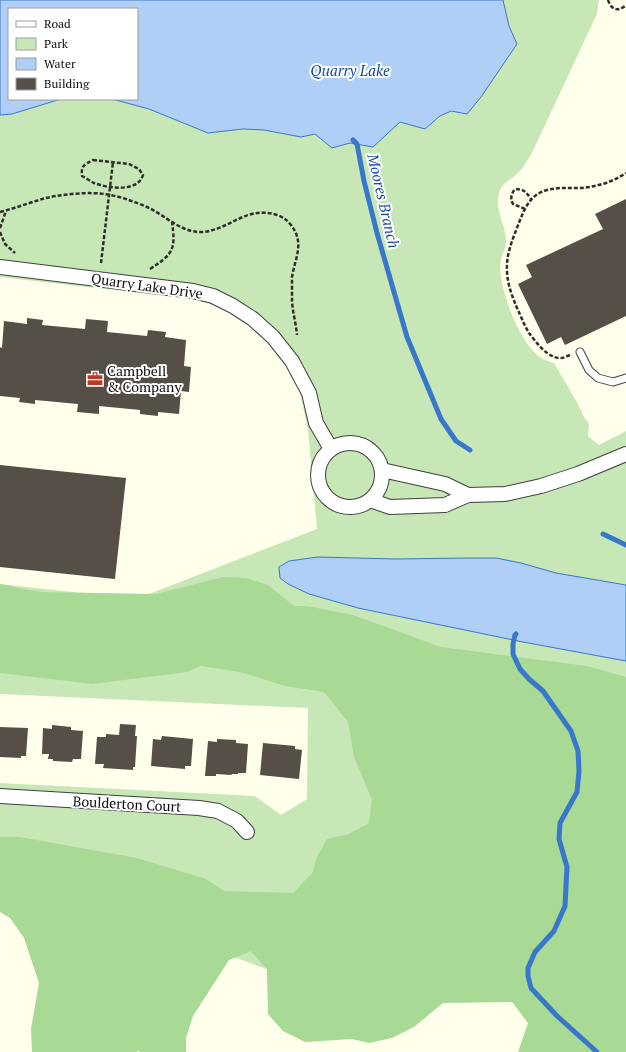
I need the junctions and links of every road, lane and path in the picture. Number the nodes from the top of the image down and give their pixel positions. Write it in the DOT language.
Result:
graph roads {
  1 [pos="608,0"];
  2 [pos="626,5"];
  3 [pos="113,162"];
  4 [pos="626,173"];
  5 [pos="110,187"];
  6 [pos="109,194"];
  7 [pos="531,199"];
  8 [pos="525,208"];
  9 [pos="6,211"];
  10 [pos="0,212"];
  11 [pos="172,222"];
  12 [pos="0,228"];
  13 [pos="0,232"];
  14 [pos="15,253"];
  15 [pos="101,263"];
  16 [pos="0,267"];
  17 [pos="150,269"];
  18 [pos="297,335"];
  19 [pos="580,352"];
  20 [pos="626,378"];
  21 [pos="331,449"];
  22 [pos="626,454"];
  23 [pos="382,470"];
  24 [pos="468,495"];
  25 [pos="370,500"];
  26 [pos="0,796"];
  27 [pos="247,832"];
  1 -- 2 [label="path"];
  3 -- 5 [label="path"];
  3 -- 5 [label="path"];
  3 -- 5 [label="path"];
  4 -- 7 [label="path"];
  5 -- 6 [label="path"];
  6 -- 9 [label="path"];
  6 -- 11 [label="path"];
  6 -- 15 [label="path"];
  7 -- 8 [label="path"];
  7 -- 8 [label="path"];
  8 -- 19 [label="path"];
  9 -- 10 [label="path"];
  9 -- 12 [label="path"];
  11 -- 17 [label="path"];
  11 -- 18 [label="path"];
  13 -- 14 [label="path"];
  16 -- 21 [label="street, Quarry Lake Drive"];
  19 -- 20 [label="lane"];
  21 -- 23 [label="street"];
  21 -- 25 [label="street"];
  22 -- 24 [label="street"];
  23 -- 24 [label="street"];
  23 -- 25 [label="street"];
  24 -- 25 [label="street"];
  26 -- 27 [label="street, Boulderton Court"];
}
